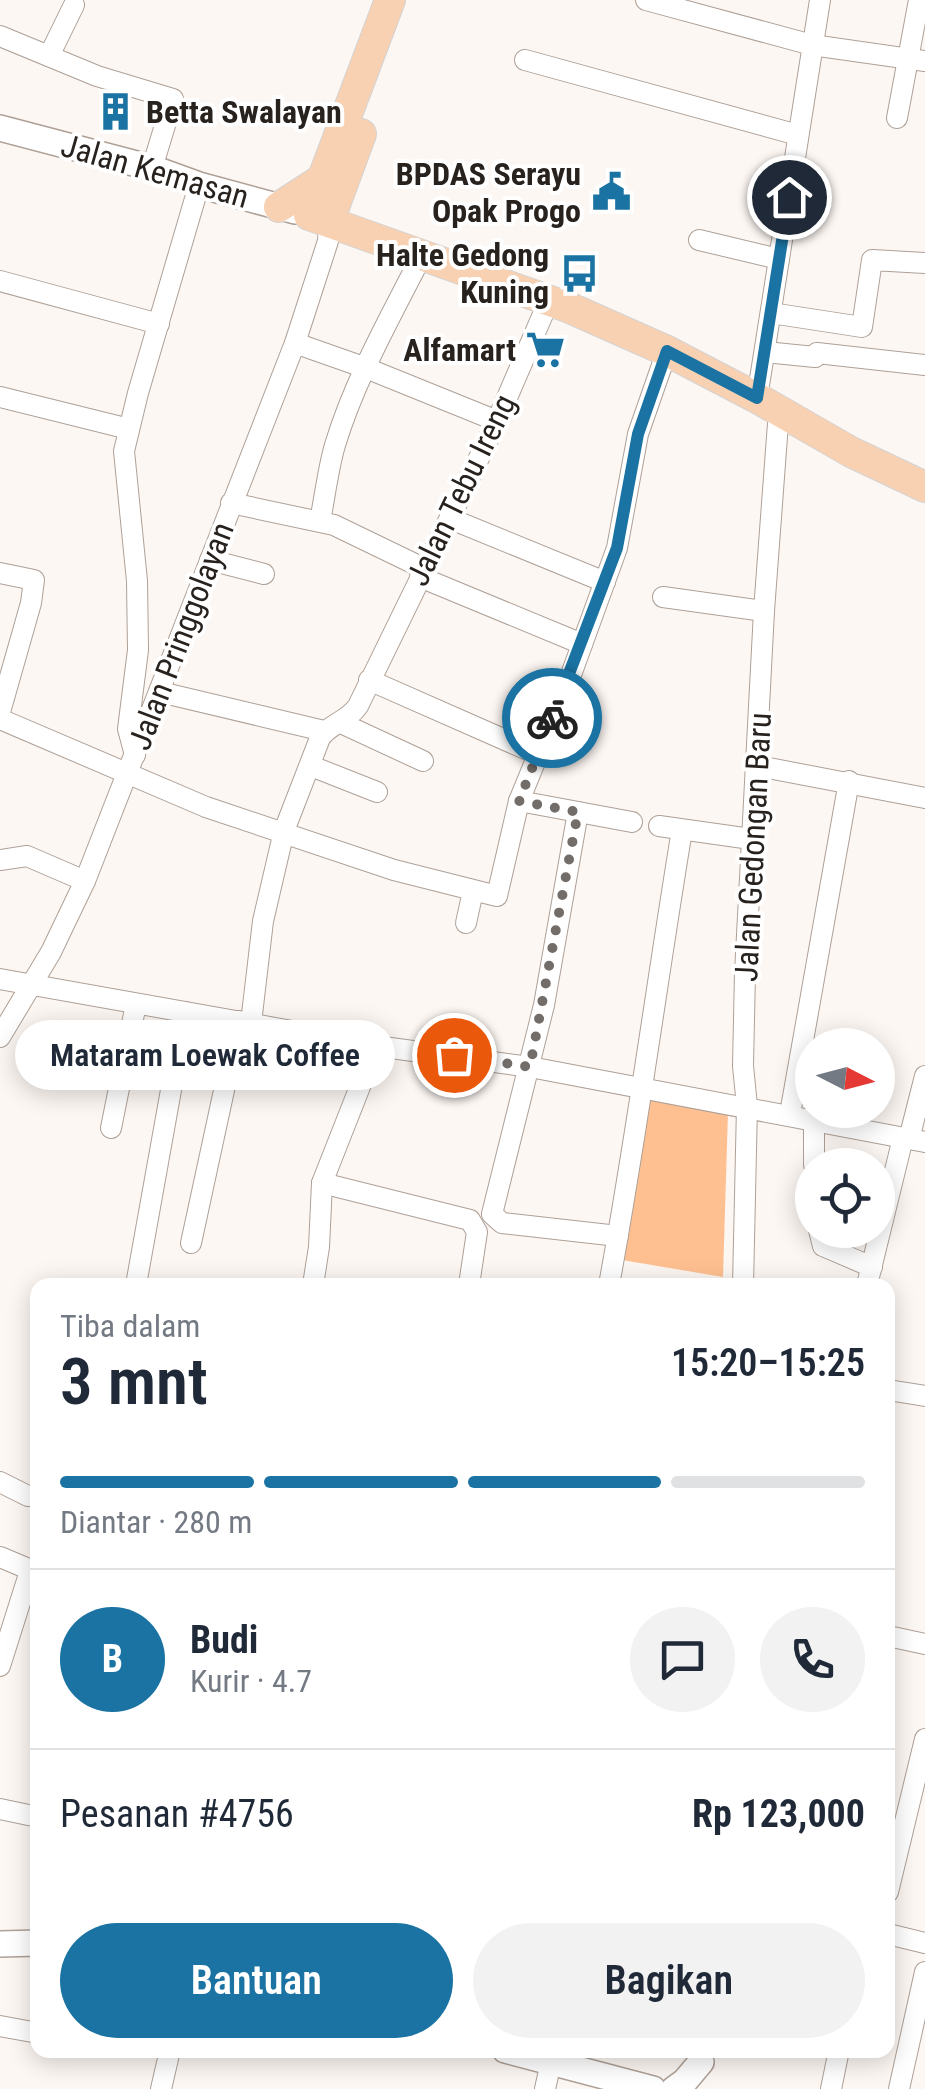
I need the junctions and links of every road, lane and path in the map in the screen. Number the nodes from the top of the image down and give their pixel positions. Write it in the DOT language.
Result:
graph roads {
  1 [pos="390,0"];
  2 [pos="412,0"];
  3 [pos="646,0"];
  4 [pos="820,0"];
  5 [pos="919,0"];
  6 [pos="74,5"];
  7 [pos="0,36"];
  8 [pos="812,45"];
  9 [pos="49,56"];
  10 [pos="526,60"];
  11 [pos="916,61"];
  12 [pos="897,118"];
  13 [pos="0,128"];
  14 [pos="798,135"];
  15 [pos="152,168"];
  16 [pos="321,180"];
  17 [pos="199,185"];
  18 [pos="279,207"];
  19 [pos="319,218"];
  20 [pos="699,240"];
  21 [pos="422,255"];
  22 [pos="779,259"];
  23 [pos="925,262"];
  24 [pos="0,281"];
  25 [pos="550,298"];
  26 [pos="770,314"];
  27 [pos="159,324"];
  28 [pos="295,343"];
  29 [pos="667,351"];
  30 [pos="764,352"];
  31 [pos="925,365"];
  32 [pos="366,368"];
  33 [pos="0,397"];
  34 [pos="768,404"];
  35 [pos="497,421"];
  36 [pos="128,429"];
  37 [pos="925,488"];
  38 [pos="231,502"];
  39 [pos="452,519"];
  40 [pos="320,521"];
  41 [pos="210,560"];
  42 [pos="0,573"];
  43 [pos="422,573"];
  44 [pos="264,574"];
  45 [pos="604,582"];
  46 [pos="663,597"];
  47 [pos="764,612"];
  48 [pos="582,644"];
  49 [pos="369,680"];
  50 [pos="160,692"];
  51 [pos="0,715"];
  52 [pos="332,727"];
  53 [pos="537,754"];
  54 [pos="423,761"];
  55 [pos="132,765"];
  56 [pos="311,766"];
  57 [pos="758,766"];
  58 [pos="848,781"];
  59 [pos="377,792"];
  60 [pos="925,798"];
  61 [pos="519,801"];
  62 [pos="578,812"];
  63 [pos="632,822"];
  64 [pos="659,826"];
  65 [pos="682,830"];
  66 [pos="284,831"];
  67 [pos="751,839"];
  68 [pos="0,860"];
  69 [pos="85,882"];
  70 [pos="472,891"];
  71 [pos="466,923"];
  72 [pos="0,979"];
  73 [pos="30,984"];
  74 [pos="136,1004"];
  75 [pos="185,1012"];
  76 [pos="245,1022"];
  77 [pos="0,1037"];
  78 [pos="376,1046"];
  79 [pos="530,1067"];
  80 [pos="925,1076"];
  81 [pos="644,1088"];
  82 [pos="747,1106"];
  83 [pos="790,1114"];
  84 [pos="795,1115"];
  85 [pos="111,1128"];
  86 [pos="856,1128"];
  87 [pos="912,1140"];
  88 [pos="322,1182"];
  89 [pos="618,1236"];
  90 [pos="191,1243"];
  91 [pos="826,1248"];
  92 [pos="870,1276"];
  93 [pos="137,1278"];
  94 [pos="314,1278"];
  95 [pos="470,1278"];
  96 [pos="610,1278"];
  97 [pos="744,1278"];
  98 [pos="895,1391"];
  99 [pos="925,1396"];
  100 [pos="0,1482"];
  101 [pos="28,1496"];
  102 [pos="0,1557"];
  103 [pos="30,1570"];
  104 [pos="30,1583"];
  105 [pos="895,1638"];
  106 [pos="925,1644"];
  107 [pos="0,1666"];
  108 [pos="925,1738"];
  109 [pos="0,1810"];
  110 [pos="30,1816"];
  111 [pos="895,1863"];
  112 [pos="895,1936"];
  113 [pos="30,1943"];
  114 [pos="925,1943"];
  115 [pos="0,1944"];
  116 [pos="925,1972"];
  117 [pos="0,2026"];
  118 [pos="30,2032"];
  119 [pos="163,2058"];
  120 [pos="536,2058"];
  121 [pos="701,2058"];
  122 [pos="702,2058"];
  123 [pos="838,2058"];
  124 [pos="551,2062"];
  125 [pos="606,2083"];
  126 [pos="161,2089"];
  127 [pos="545,2089"];
  128 [pos="653,2089"];
  129 [pos="674,2089"];
  130 [pos="701,2089"];
  131 [pos="832,2089"];
  132 [pos="899,2089"];
  1 -- 16 [label="main road"];
  2 -- 19 [label="main road"];
  3 -- 8 [label="street"];
  4 -- 8 [label="street, Jalan Gedongan Baru"];
  5 -- 11 [label="street"];
  6 -- 9 [label="street"];
  7 -- 9 [label="street"];
  8 -- 11 [label="street"];
  8 -- 14 [label="street, Jalan Gedongan Baru"];
  9 -- 15 [label="street"];
  10 -- 14 [label="street"];
  11 -- 12 [label="street"];
  13 -- 15 [label="street, Jalan Kemasan"];
  14 -- 22 [label="street, Jalan Gedongan Baru"];
  15 -- 17 [label="street, Jalan Kemasan"];
  16 -- 18 [label="main road"];
  16 -- 19 [label="main road"];
  17 -- 18 [label="street, Jalan Kemasan"];
  17 -- 27 [label="street"];
  18 -- 19 [label="street, Jalan Kemasan"];
  19 -- 21 [label="main road"];
  19 -- 28 [label="street, Jalan Pringgolayan"];
  20 -- 22 [label="street"];
  21 -- 25 [label="main road"];
  21 -- 32 [label="street"];
  22 -- 26 [label="street, Jalan Gedongan Baru"];
  23 -- 26 [label="street"];
  24 -- 27 [label="street"];
  25 -- 29 [label="main road"];
  25 -- 35 [label="street, Jalan Tebu Ireng"];
  26 -- 30 [label="street, Jalan Gedongan Baru"];
  27 -- 36 [label="street"];
  28 -- 32 [label="street"];
  28 -- 38 [label="street, Jalan Pringgolayan"];
  29 -- 34 [label="main road"];
  29 -- 45 [label="street"];
  30 -- 31 [label="street"];
  30 -- 34 [label="street, Jalan Gedongan Baru"];
  32 -- 35 [label="street"];
  32 -- 40 [label="street"];
  33 -- 36 [label="street"];
  34 -- 37 [label="main road"];
  34 -- 47 [label="street, Jalan Gedongan Baru"];
  35 -- 39 [label="street, Jalan Tebu Ireng"];
  36 -- 55 [label="street"];
  38 -- 40 [label="street"];
  38 -- 41 [label="street, Jalan Pringgolayan"];
  39 -- 43 [label="street, Jalan Tebu Ireng"];
  39 -- 45 [label="street"];
  40 -- 43 [label="street"];
  41 -- 44 [label="street"];
  41 -- 50 [label="street, Jalan Pringgolayan"];
  42 -- 51 [label="street"];
  43 -- 48 [label="street"];
  43 -- 49 [label="street, Jalan Tebu Ireng"];
  45 -- 48 [label="street"];
  46 -- 47 [label="street"];
  47 -- 57 [label="street, Jalan Gedongan Baru"];
  48 -- 53 [label="street"];
  49 -- 52 [label="street, Jalan Tebu Ireng"];
  49 -- 53 [label="street"];
  50 -- 52 [label="street"];
  50 -- 55 [label="street, Jalan Pringgolayan"];
  51 -- 55 [label="street"];
  52 -- 54 [label="street"];
  52 -- 56 [label="street, Jalan Tebu Ireng"];
  53 -- 61 [label="street"];
  55 -- 66 [label="street"];
  55 -- 69 [label="street, Jalan Pringgolayan"];
  56 -- 59 [label="street"];
  56 -- 66 [label="street, Jalan Tebu Ireng"];
  57 -- 58 [label="street"];
  57 -- 67 [label="street, Jalan Gedongan Baru"];
  58 -- 60 [label="street"];
  58 -- 83 [label="street"];
  61 -- 62 [label="street"];
  61 -- 70 [label="street"];
  62 -- 63 [label="street"];
  62 -- 79 [label="street"];
  64 -- 65 [label="street"];
  65 -- 67 [label="street"];
  65 -- 81 [label="street"];
  66 -- 70 [label="street"];
  66 -- 76 [label="street, Jalan Tebu Ireng"];
  67 -- 82 [label="street, Jalan Gedongan Baru"];
  68 -- 69 [label="street"];
  69 -- 73 [label="street, Jalan Pringgolayan"];
  70 -- 71 [label="street"];
  72 -- 73 [label="street"];
  73 -- 74 [label="street"];
  73 -- 77 [label="street, Jalan Pringgolayan"];
  74 -- 75 [label="street"];
  74 -- 85 [label="street"];
  75 -- 76 [label="street"];
  75 -- 93 [label="street"];
  76 -- 78 [label="street"];
  76 -- 90 [label="street, Jalan Tebu Ireng"];
  78 -- 79 [label="street"];
  78 -- 88 [label="street"];
  79 -- 81 [label="street"];
  79 -- 89 [label="street"];
  80 -- 87 [label="street"];
  81 -- 82 [label="street"];
  81 -- 89 [label="street"];
  82 -- 83 [label="street"];
  82 -- 97 [label="street, Jalan Gedongan Baru"];
  83 -- 84 [label="street"];
  86 -- 87 [label="street"];
  87 -- 92 [label="street"];
  88 -- 94 [label="street"];
  88 -- 95 [label="street"];
  89 -- 96 [label="street"];
  91 -- 92 [label="street"];
  98 -- 99 [label="street"];
  100 -- 101 [label="street"];
  102 -- 103 [label="street"];
  104 -- 107 [label="street"];
  105 -- 106 [label="street"];
  108 -- 111 [label="street"];
  109 -- 110 [label="street"];
  112 -- 114 [label="street"];
  113 -- 115 [label="street"];
  116 -- 132 [label="street"];
  117 -- 118 [label="street"];
  119 -- 126 [label="street"];
  120 -- 124 [label="street"];
  121 -- 129 [label="street"];
  122 -- 130 [label="street"];
  123 -- 131 [label="street"];
  124 -- 125 [label="street"];
  124 -- 127 [label="street"];
  125 -- 128 [label="street"];
}
